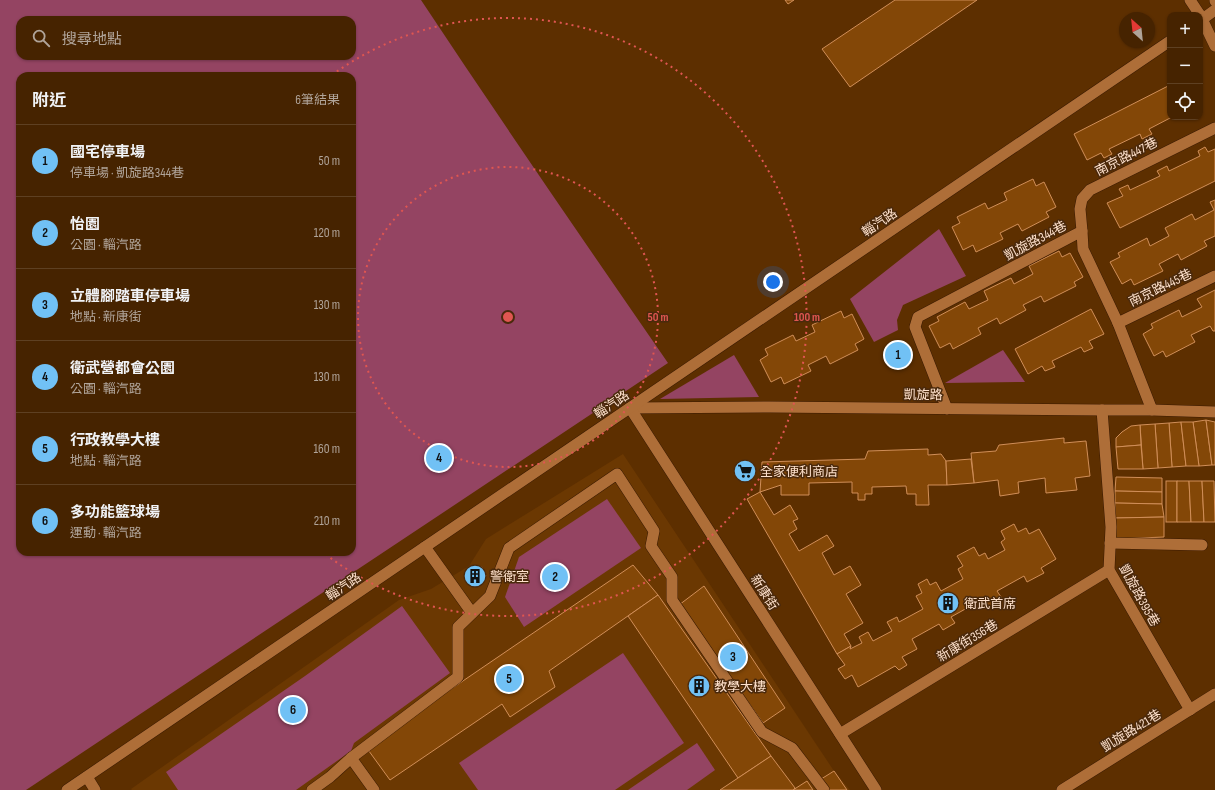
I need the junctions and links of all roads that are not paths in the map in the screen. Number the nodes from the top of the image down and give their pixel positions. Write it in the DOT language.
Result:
graph roads {
  1 [pos="1190,0"];
  2 [pos="1215,10"];
  3 [pos="1198,12"];
  4 [pos="1203,16"];
  5 [pos="1203,21"];
  6 [pos="1167,43"];
  7 [pos="1215,46"];
  8 [pos="1215,128"];
  9 [pos="1082,232"];
  10 [pos="1215,276"];
  11 [pos="1118,323"];
  12 [pos="630,408"];
  13 [pos="947,409"];
  14 [pos="1102,410"];
  15 [pos="1152,410"];
  16 [pos="1215,412"];
  17 [pos="1110,543"];
  18 [pos="1202,545"];
  19 [pos="425,547"];
  20 [pos="1109,570"];
  21 [pos="472,613"];
  22 [pos="1215,694"];
  23 [pos="1190,710"];
  24 [pos="840,734"];
  25 [pos="351,758"];
  26 [pos="87,777"];
  27 [pos="67,790"];
  28 [pos="95,790"];
  29 [pos="312,790"];
  30 [pos="374,790"];
  31 [pos="824,790"];
  32 [pos="876,790"];
  33 [pos="1062,790"];
  1 -- 3 [label="street"];
  2 -- 4 [label="street"];
  5 -- 7 [label="street"];
  6 -- 12 [label="street, 輜汽路"];
  8 -- 9 [label="street, 南京路447巷"];
  9 -- 11 [label="street, 凱旋路344巷"];
  9 -- 13 [label="street, 凱旋路344巷"];
  10 -- 11 [label="street, 南京路445巷"];
  11 -- 15 [label="street, 凱旋路344巷"];
  12 -- 13 [label="street, 凱旋路"];
  12 -- 19 [label="street, 輜汽路"];
  12 -- 24 [label="street, 新康街"];
  13 -- 14 [label="street, 凱旋路"];
  14 -- 15 [label="street, 凱旋路"];
  14 -- 17 [label="street, 凱旋路395巷"];
  15 -- 16 [label="street, 凱旋路"];
  17 -- 18 [label="street"];
  17 -- 20 [label="street, 凱旋路395巷"];
  19 -- 21 [label="street"];
  19 -- 26 [label="street, 輜汽路"];
  20 -- 23 [label="street, 凱旋路395巷"];
  20 -- 24 [label="street, 新康街356巷"];
  21 -- 25 [label="street"];
  21 -- 31 [label="street"];
  22 -- 23 [label="street, 凱旋路421巷"];
  23 -- 33 [label="street, 凱旋路421巷"];
  24 -- 32 [label="street, 新康街"];
  25 -- 29 [label="street"];
  25 -- 30 [label="street"];
  26 -- 27 [label="street, 輜汽路"];
  26 -- 28 [label="street"];
}
